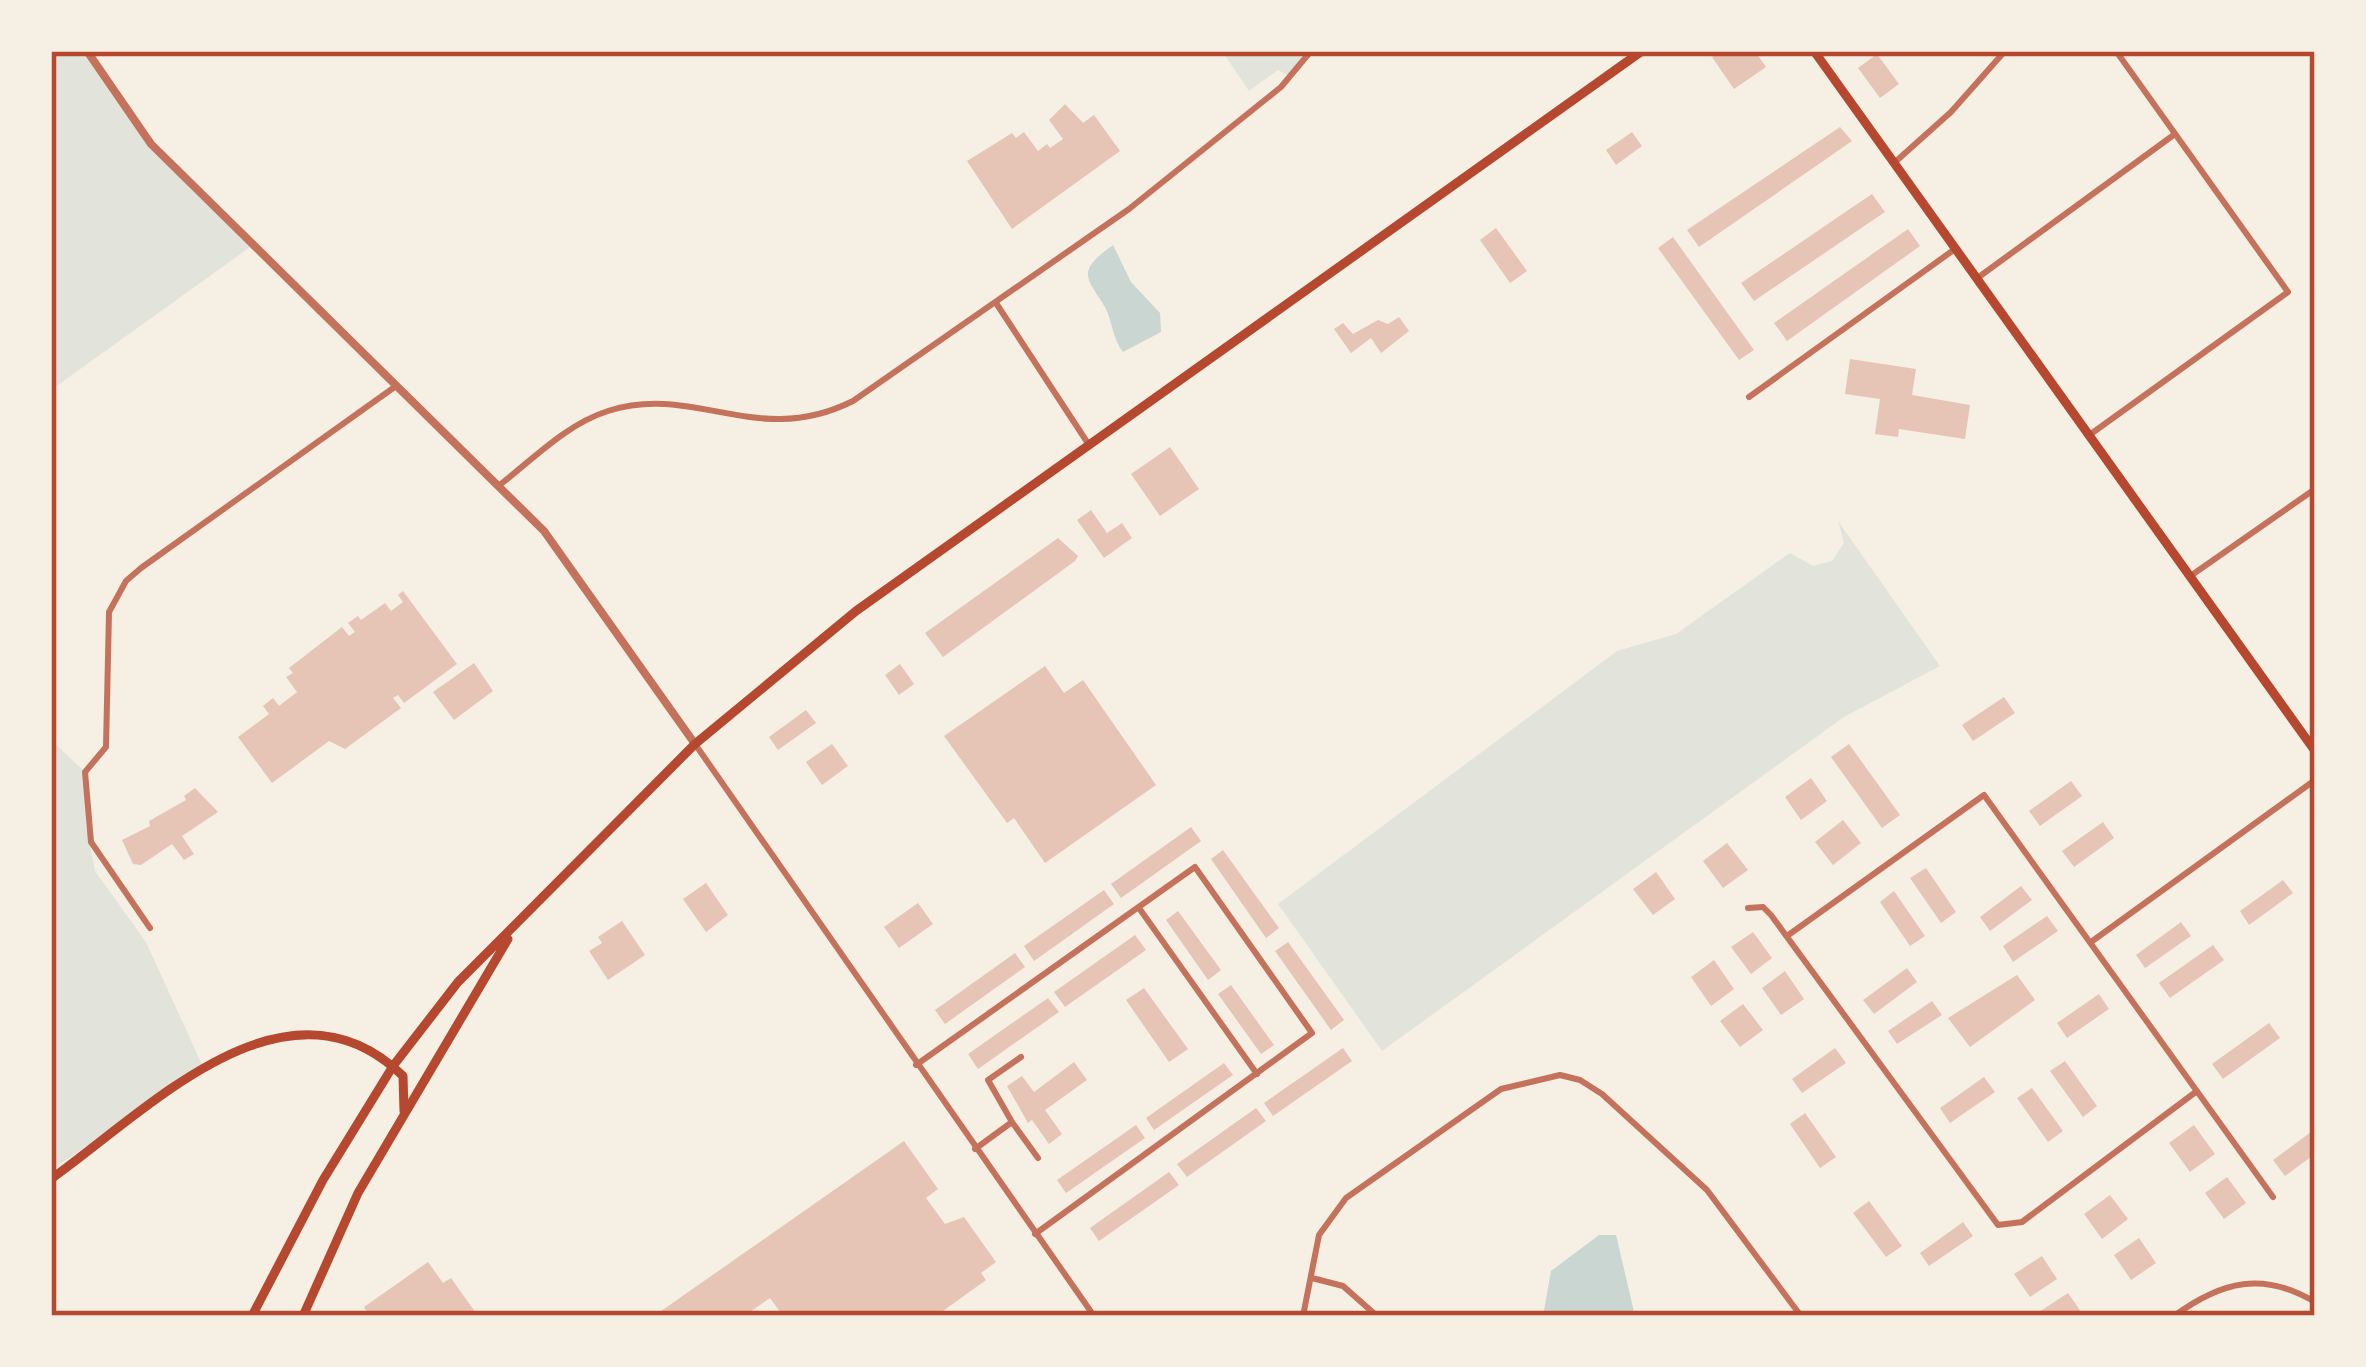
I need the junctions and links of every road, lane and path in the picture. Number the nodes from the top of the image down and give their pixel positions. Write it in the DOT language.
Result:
graph roads {
  1 [pos="87,51"];
  2 [pos="1311,51"];
  3 [pos="1642,51"];
  4 [pos="1814,51"];
  5 [pos="2006,51"];
  6 [pos="2116,51"];
  7 [pos="2175,134"];
  8 [pos="1894,163"];
  9 [pos="1955,249"];
  10 [pos="1976,279"];
  11 [pos="996,303"];
  12 [pos="396,386"];
  13 [pos="1749,397"];
  14 [pos="2087,436"];
  15 [pos="1089,445"];
  16 [pos="501,484"];
  17 [pos="2315,489"];
  18 [pos="2189,577"];
  19 [pos="694,744"];
  20 [pos="2315,751"];
  21 [pos="2315,780"];
  22 [pos="1139,908"];
  23 [pos="1748,908"];
  24 [pos="150,928"];
  25 [pos="514,929"];
  26 [pos="1787,936"];
  27 [pos="2091,942"];
  28 [pos="1021,1057"];
  29 [pos="916,1065"];
  30 [pos="393,1066"];
  31 [pos="1257,1074"];
  32 [pos="2198,1091"];
  33 [pos="404,1111"];
  34 [pos="1012,1122"];
  35 [pos="975,1149"];
  36 [pos="1038,1158"];
  37 [pos="51,1179"];
  38 [pos="2273,1197"];
  39 [pos="1035,1234"];
  40 [pos="1312,1278"];
  41 [pos="2315,1302"];
  42 [pos="252,1316"];
  43 [pos="303,1316"];
  44 [pos="1094,1316"];
  45 [pos="1303,1316"];
  46 [pos="1377,1316"];
  47 [pos="1801,1316"];
  48 [pos="2174,1316"];
  1 -- 12 [label="street"];
  2 -- 11 [label="street"];
  3 -- 15 [label="main road"];
  4 -- 8 [label="main road"];
  5 -- 8 [label="street"];
  6 -- 7 [label="street"];
  7 -- 10 [label="street"];
  7 -- 14 [label="street"];
  8 -- 9 [label="main road"];
  9 -- 10 [label="main road"];
  9 -- 13 [label="street"];
  10 -- 14 [label="main road"];
  11 -- 15 [label="street"];
  11 -- 16 [label="street"];
  12 -- 16 [label="street"];
  12 -- 24 [label="street"];
  14 -- 18 [label="main road"];
  15 -- 19 [label="main road"];
  16 -- 19 [label="street"];
  17 -- 18 [label="street"];
  18 -- 20 [label="main road"];
  19 -- 25 [label="main road"];
  19 -- 29 [label="street"];
  21 -- 27 [label="street"];
  22 -- 29 [label="street"];
  22 -- 31 [label="street"];
  22 -- 31 [label="street"];
  23 -- 26 [label="street"];
  25 -- 30 [label="main road"];
  25 -- 33 [label="main road"];
  26 -- 27 [label="street"];
  26 -- 32 [label="street"];
  27 -- 32 [label="street"];
  28 -- 34 [label="street"];
  29 -- 35 [label="street"];
  30 -- 33 [label="main road"];
  30 -- 37 [label="main road"];
  30 -- 42 [label="main road"];
  31 -- 39 [label="street"];
  32 -- 38 [label="street"];
  33 -- 43 [label="main road"];
  34 -- 35 [label="street"];
  34 -- 36 [label="street"];
  35 -- 39 [label="street"];
  39 -- 44 [label="street"];
  40 -- 45 [label="street"];
  40 -- 46 [label="street"];
  40 -- 47 [label="street"];
  41 -- 48 [label="street"];
}
